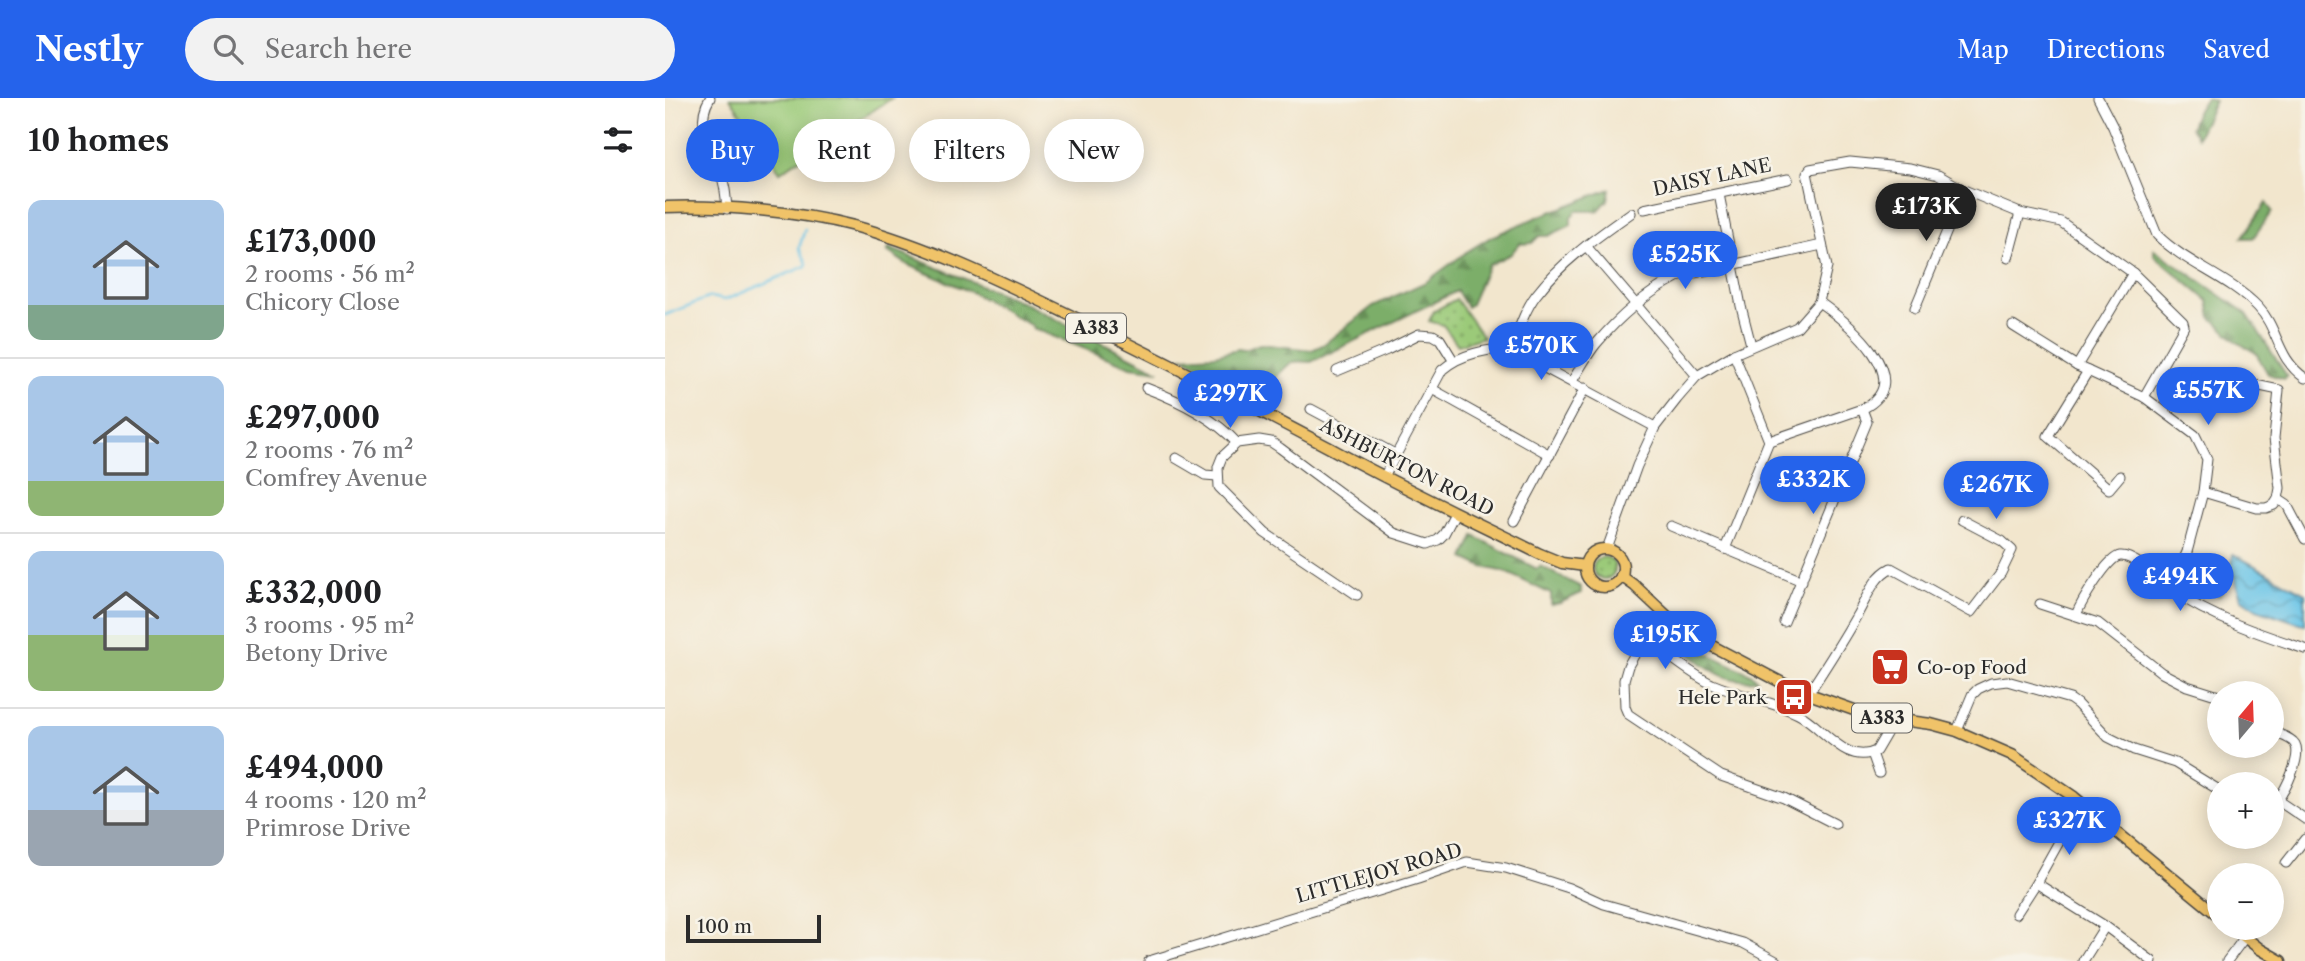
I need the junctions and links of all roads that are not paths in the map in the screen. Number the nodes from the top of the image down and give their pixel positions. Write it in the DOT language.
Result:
graph roads {
  1 [pos="710,98"];
  2 [pos="2098,98"];
  3 [pos="1788,179"];
  4 [pos="1964,190"];
  5 [pos="1719,194"];
  6 [pos="665,207"];
  7 [pos="727,209"];
  8 [pos="1644,209"];
  9 [pos="1631,213"];
  10 [pos="2020,213"];
  11 [pos="1822,245"];
  12 [pos="1586,246"];
  13 [pos="2008,258"];
  14 [pos="1732,265"];
  15 [pos="2133,273"];
  16 [pos="1819,302"];
  17 [pos="1637,304"];
  18 [pos="1915,308"];
  19 [pos="2013,326"];
  20 [pos="1751,345"];
  21 [pos="1511,350"];
  22 [pos="1734,354"];
  23 [pos="1453,360"];
  24 [pos="2077,366"];
  25 [pos="1337,371"];
  26 [pos="2088,371"];
  27 [pos="1697,376"];
  28 [pos="2305,378"];
  29 [pos="1572,381"];
  30 [pos="2255,385"];
  31 [pos="1146,388"];
  32 [pos="1585,388"];
  33 [pos="1432,389"];
  34 [pos="2144,397"];
  35 [pos="1311,409"];
  36 [pos="1862,409"];
  37 [pos="1655,427"];
  38 [pos="1769,441"];
  39 [pos="1237,443"];
  40 [pos="1395,454"];
  41 [pos="1550,455"];
  42 [pos="1176,458"];
  43 [pos="1217,476"];
  44 [pos="2120,476"];
  45 [pos="1384,477"];
  46 [pos="2203,492"];
  47 [pos="2278,499"];
  48 [pos="1455,513"];
  49 [pos="1962,520"];
  50 [pos="1514,521"];
  51 [pos="1671,526"];
  52 [pos="2305,540"];
  53 [pos="1607,549"];
  54 [pos="1725,549"];
  55 [pos="1585,566"];
  56 [pos="1621,576"];
  57 [pos="1801,581"];
  58 [pos="2166,586"];
  59 [pos="1357,595"];
  60 [pos="2040,604"];
  61 [pos="2076,615"];
  62 [pos="1784,622"];
  63 [pos="2305,649"];
  64 [pos="2207,693"];
  65 [pos="1808,694"];
  66 [pos="1889,719"];
  67 [pos="1957,731"];
  68 [pos="2284,736"];
  69 [pos="1872,754"];
  70 [pos="1879,773"];
  71 [pos="2207,783"];
  72 [pos="2284,792"];
  73 [pos="2284,806"];
  74 [pos="2304,817"];
  75 [pos="1835,824"];
  76 [pos="2054,834"];
  77 [pos="2305,839"];
  78 [pos="2287,863"];
  79 [pos="2036,883"];
  80 [pos="2207,906"];
  81 [pos="2016,914"];
  82 [pos="2105,926"];
  83 [pos="2243,940"];
  84 [pos="2250,940"];
  85 [pos="1149,961"];
  86 [pos="1776,961"];
  87 [pos="2083,961"];
  88 [pos="2152,961"];
  89 [pos="2227,961"];
  90 [pos="2281,961"];
  1 -- 7 [label="street"];
  2 -- 28 [label="street"];
  3 -- 5 [label="street, DAISY LANE"];
  4 -- 10 [label="street"];
  4 -- 11 [label="street"];
  4 -- 18 [label="street"];
  5 -- 8 [label="street, DAISY LANE"];
  5 -- 14 [label="street"];
  6 -- 7 [label="main road, ASHBURTON ROAD / A383"];
  7 -- 45 [label="main road, ASHBURTON ROAD / A383"];
  9 -- 12 [label="street, DAISY LANE"];
  10 -- 13 [label="street"];
  10 -- 15 [label="street"];
  11 -- 14 [label="street"];
  11 -- 16 [label="street"];
  12 -- 17 [label="street"];
  12 -- 21 [label="street, DAISY LANE"];
  14 -- 17 [label="street"];
  14 -- 20 [label="street"];
  15 -- 24 [label="street"];
  15 -- 34 [label="street"];
  16 -- 20 [label="street"];
  16 -- 36 [label="street"];
  17 -- 27 [label="street"];
  17 -- 29 [label="street"];
  19 -- 24 [label="street"];
  20 -- 22 [label="street"];
  21 -- 23 [label="street"];
  21 -- 29 [label="street"];
  22 -- 27 [label="street"];
  22 -- 38 [label="street"];
  23 -- 25 [label="street"];
  23 -- 33 [label="street"];
  24 -- 26 [label="street"];
  26 -- 34 [label="street"];
  26 -- 44 [label="street"];
  27 -- 37 [label="street"];
  29 -- 32 [label="street"];
  30 -- 47 [label="street"];
  31 -- 39 [label="street"];
  32 -- 37 [label="street"];
  32 -- 41 [label="street"];
  33 -- 40 [label="street"];
  33 -- 41 [label="street"];
  34 -- 46 [label="street"];
  35 -- 40 [label="street"];
  36 -- 38 [label="street"];
  36 -- 57 [label="street"];
  37 -- 53 [label="street"];
  38 -- 54 [label="street"];
  39 -- 43 [label="street"];
  39 -- 48 [label="street"];
  40 -- 45 [label="street"];
  41 -- 50 [label="street"];
  42 -- 43 [label="street"];
  43 -- 59 [label="street"];
  45 -- 48 [label="main road, ASHBURTON ROAD / A383"];
  46 -- 47 [label="street"];
  46 -- 58 [label="street"];
  47 -- 52 [label="street"];
  48 -- 55 [label="main road, ASHBURTON ROAD / A383"];
  49 -- 65 [label="street"];
  51 -- 54 [label="street"];
  53 -- 55 [label="main road"];
  53 -- 56 [label="main road, A383"];
  54 -- 57 [label="street"];
  55 -- 56 [label="main road, ASHBURTON ROAD / A383"];
  56 -- 65 [label="main road, A383"];
  57 -- 62 [label="street"];
  58 -- 61 [label="street"];
  58 -- 63 [label="street"];
  60 -- 61 [label="street"];
  61 -- 64 [label="street"];
  65 -- 66 [label="main road, A383"];
  66 -- 67 [label="main road, A383"];
  66 -- 69 [label="street"];
  67 -- 71 [label="street"];
  67 -- 80 [label="main road, A383"];
  68 -- 72 [label="street"];
  69 -- 70 [label="street"];
  69 -- 75 [label="street"];
  73 -- 74 [label="street"];
  76 -- 79 [label="street"];
  77 -- 78 [label="street"];
  79 -- 81 [label="street"];
  79 -- 82 [label="street"];
  82 -- 87 [label="street"];
  82 -- 88 [label="street"];
  83 -- 89 [label="street"];
  84 -- 90 [label="main road"];
  85 -- 86 [label="street, LITTLEJOY ROAD"];
}
